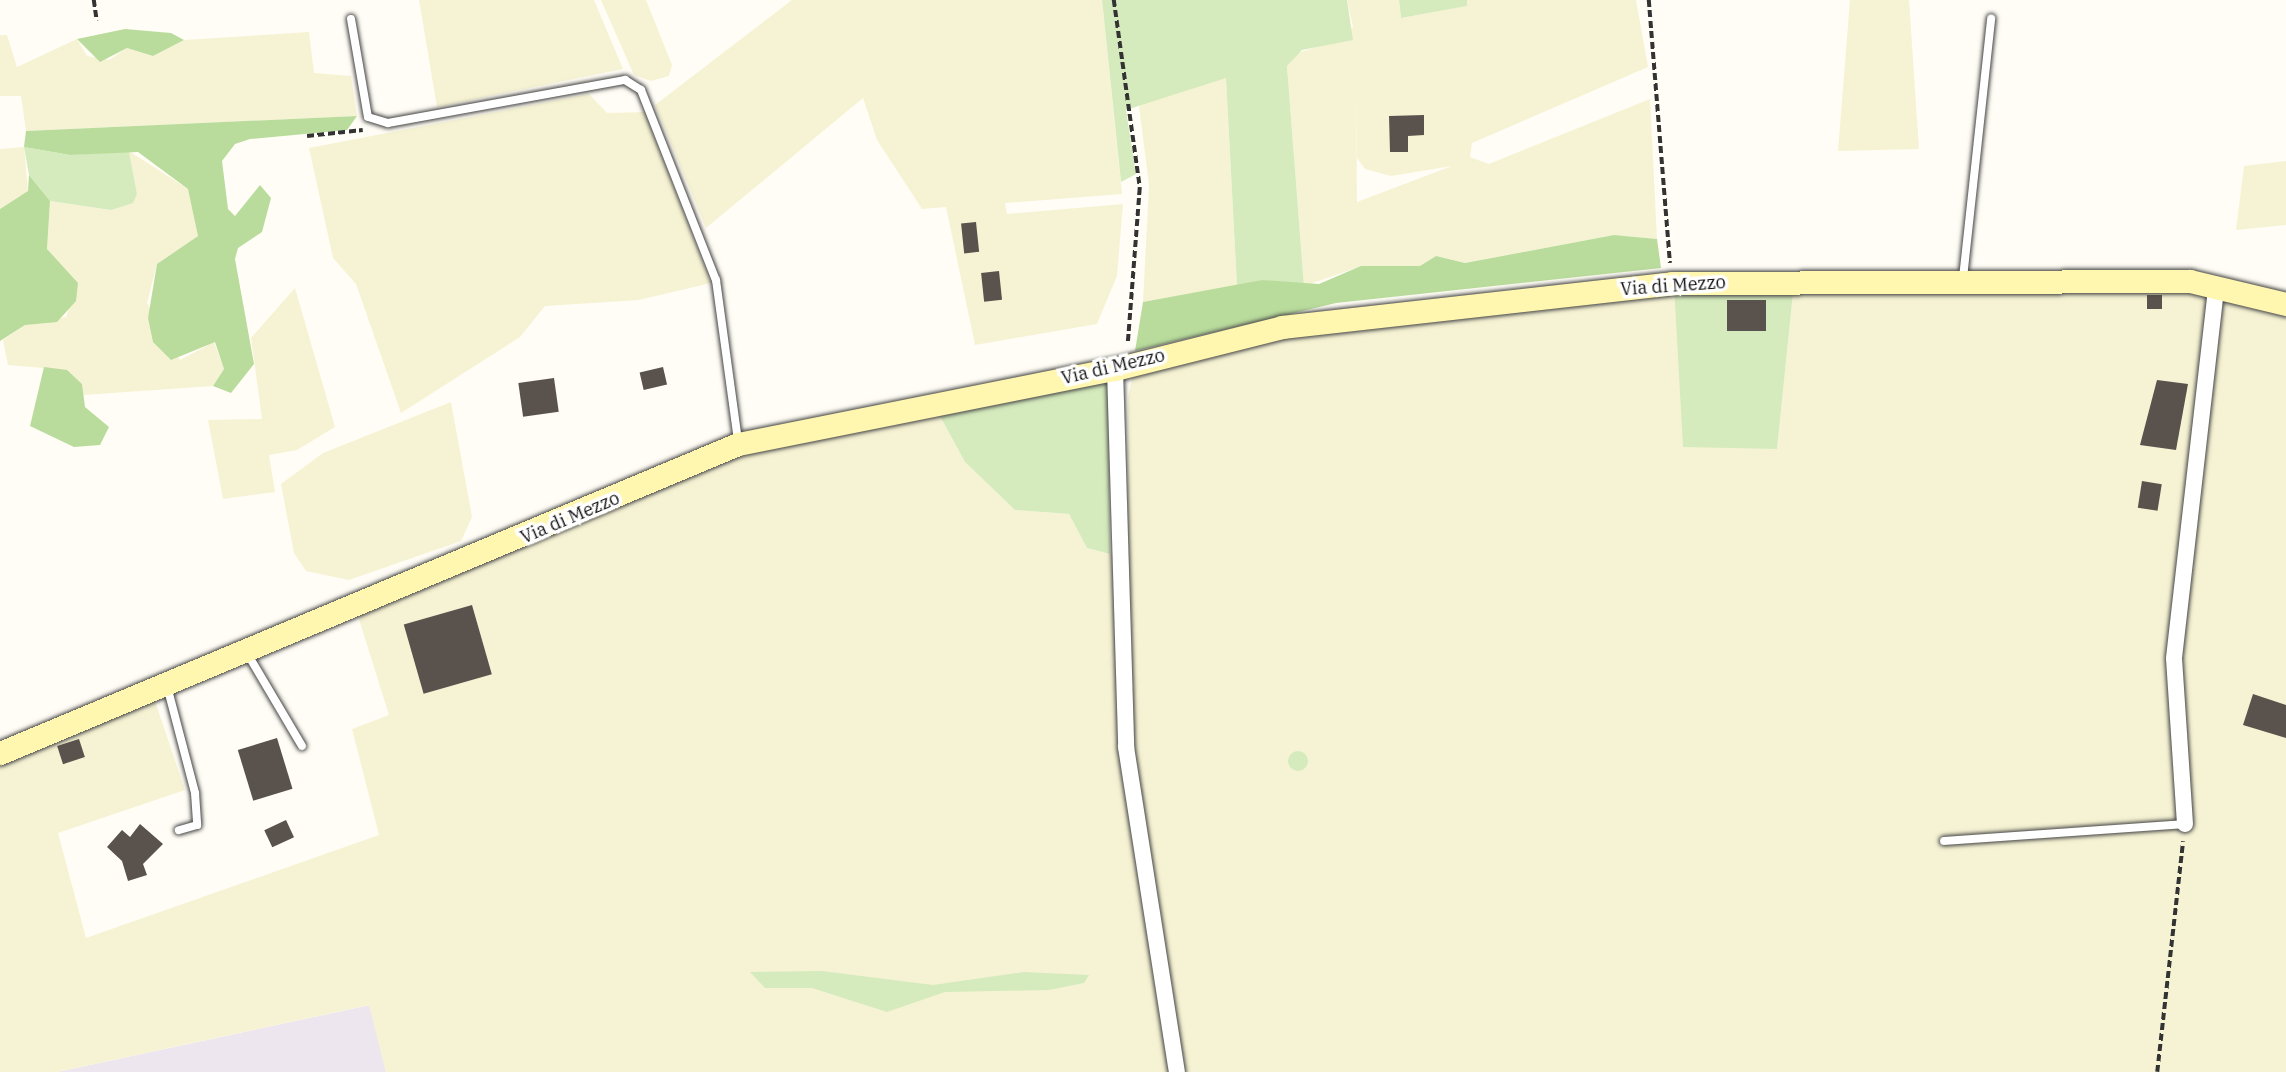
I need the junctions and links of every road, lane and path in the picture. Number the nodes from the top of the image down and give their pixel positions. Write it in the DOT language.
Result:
graph roads {
  1 [pos="94,0"];
  2 [pos="1114,0"];
  3 [pos="1649,0"];
  4 [pos="351,19"];
  5 [pos="1991,19"];
  6 [pos="97,21"];
  7 [pos="388,123"];
  8 [pos="307,136"];
  9 [pos="1963,278"];
  10 [pos="1672,283"];
  11 [pos="2216,287"];
  12 [pos="2286,304"];
  13 [pos="1115,369"];
  14 [pos="738,444"];
  15 [pos="247,653"];
  16 [pos="167,686"];
  17 [pos="302,746"];
  18 [pos="0,752"];
  19 [pos="2185,824"];
  20 [pos="179,830"];
  21 [pos="1944,841"];
  22 [pos="1177,1072"];
  23 [pos="2157,1072"];
  1 -- 6 [label="path"];
  2 -- 13 [label="path"];
  3 -- 10 [label="path"];
  4 -- 7 [label="lane"];
  5 -- 9 [label="lane"];
  7 -- 8 [label="path"];
  7 -- 14 [label="lane"];
  9 -- 10 [label="main road, Via di Mezzo"];
  9 -- 11 [label="main road, Via di Mezzo"];
  10 -- 13 [label="main road, Via di Mezzo"];
  11 -- 12 [label="main road, Via di Mezzo"];
  11 -- 19 [label="street"];
  13 -- 14 [label="main road, Via di Mezzo"];
  13 -- 22 [label="street"];
  14 -- 15 [label="main road, Via di Mezzo"];
  15 -- 16 [label="main road, Via di Mezzo"];
  15 -- 17 [label="lane"];
  16 -- 18 [label="main road, Via di Mezzo"];
  16 -- 20 [label="lane"];
  19 -- 21 [label="lane"];
  19 -- 23 [label="path"];
}
